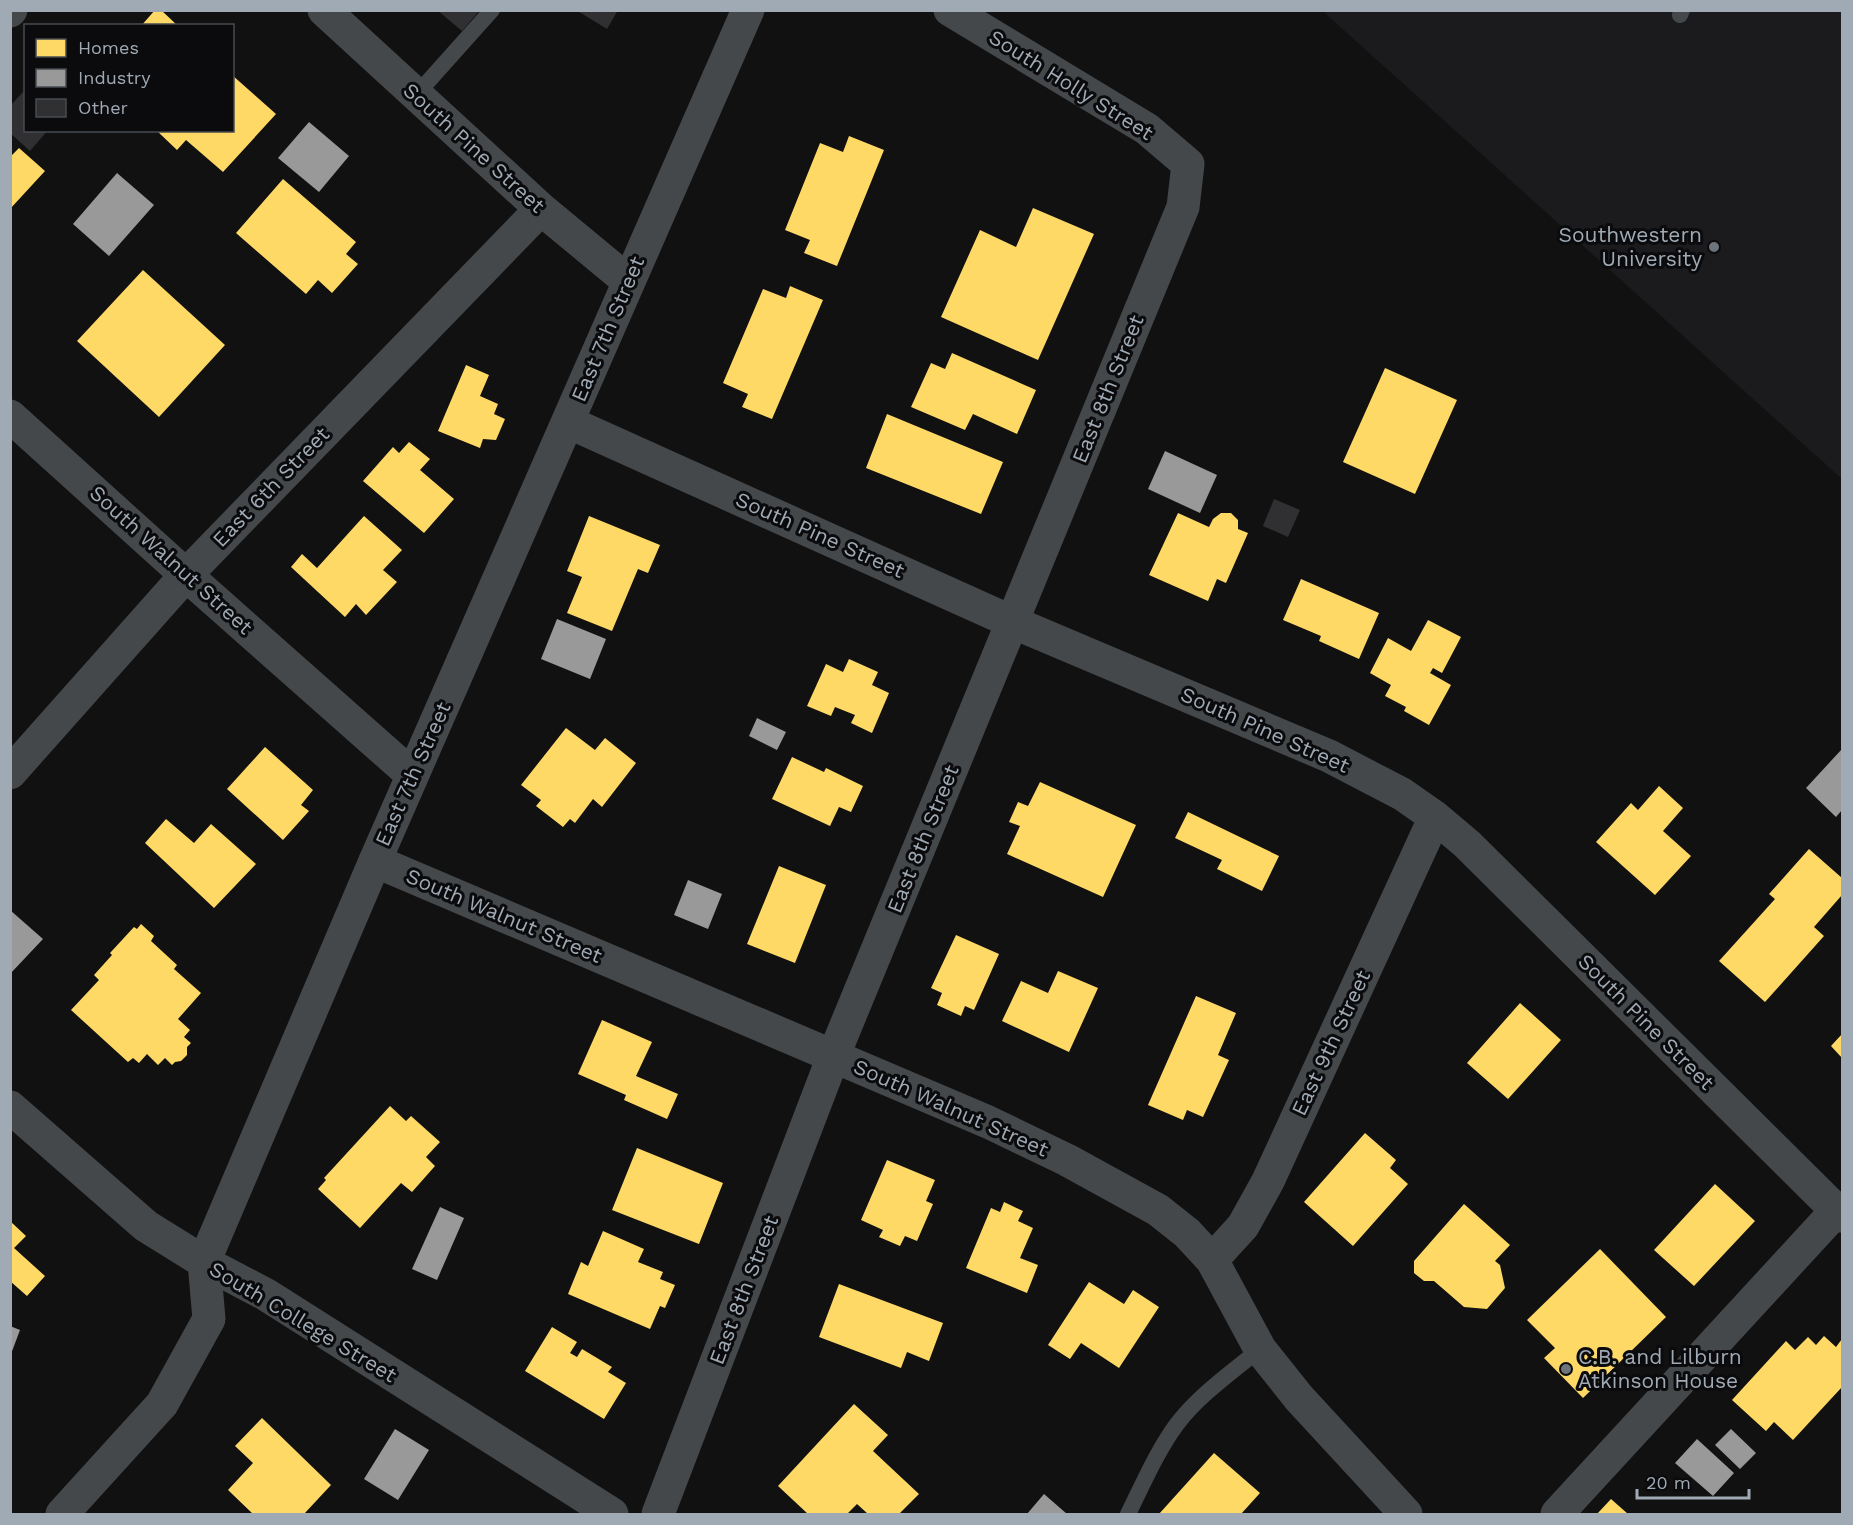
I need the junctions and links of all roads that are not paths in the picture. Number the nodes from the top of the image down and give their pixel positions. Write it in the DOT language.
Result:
graph roads {
  1 [pos="324,10"];
  2 [pos="492,10"];
  3 [pos="748,10"];
  4 [pos="950,10"];
  5 [pos="416,95"];
  6 [pos="1188,164"];
  7 [pos="541,209"];
  8 [pos="628,281"];
  9 [pos="10,416"];
  10 [pos="568,422"];
  11 [pos="186,575"];
  12 [pos="1012,622"];
  13 [pos="10,773"];
  14 [pos="412,775"];
  15 [pos="1435,817"];
  16 [pos="375,861"];
  17 [pos="833,1057"];
  18 [pos="10,1107"];
  19 [pos="1840,1213"];
  20 [pos="1212,1260"];
  21 [pos="204,1262"];
  22 [pos="1260,1348"];
  23 [pos="62,1515"];
  24 [pos="612,1515"];
  25 [pos="658,1515"];
  26 [pos="1128,1515"];
  27 [pos="1406,1515"];
  28 [pos="1557,1515"];
  1 -- 5 [label="street, South Pine Street"];
  2 -- 5 [label="lane"];
  3 -- 8 [label="street, East 7th Street"];
  4 -- 6 [label="street, South Holly Street"];
  5 -- 7 [label="street, South Pine Street"];
  6 -- 12 [label="street, East 8th Street"];
  7 -- 8 [label="street, South Pine Street"];
  7 -- 11 [label="street, East 6th Street"];
  8 -- 10 [label="street, East 7th Street"];
  9 -- 11 [label="street, South Walnut Street"];
  10 -- 12 [label="street, South Pine Street"];
  10 -- 14 [label="street, East 7th Street"];
  11 -- 13 [label="street, East 6th Street"];
  11 -- 14 [label="street, South Walnut Street"];
  12 -- 15 [label="street, South Pine Street"];
  12 -- 17 [label="street, East 8th Street"];
  14 -- 16 [label="street, East 7th Street"];
  15 -- 19 [label="street, South Pine Street"];
  15 -- 20 [label="street, East 9th Street"];
  16 -- 17 [label="street, South Walnut Street"];
  16 -- 21 [label="street, East 7th Street"];
  17 -- 20 [label="street, South Walnut Street"];
  17 -- 25 [label="street, East 8th Street"];
  18 -- 21 [label="street, South College Street"];
  19 -- 28 [label="street"];
  20 -- 22 [label="street, South Walnut Street"];
  21 -- 23 [label="street, East 7th Street"];
  21 -- 24 [label="street, South College Street"];
  22 -- 26 [label="lane"];
  22 -- 27 [label="street, South Walnut Street"];
}
